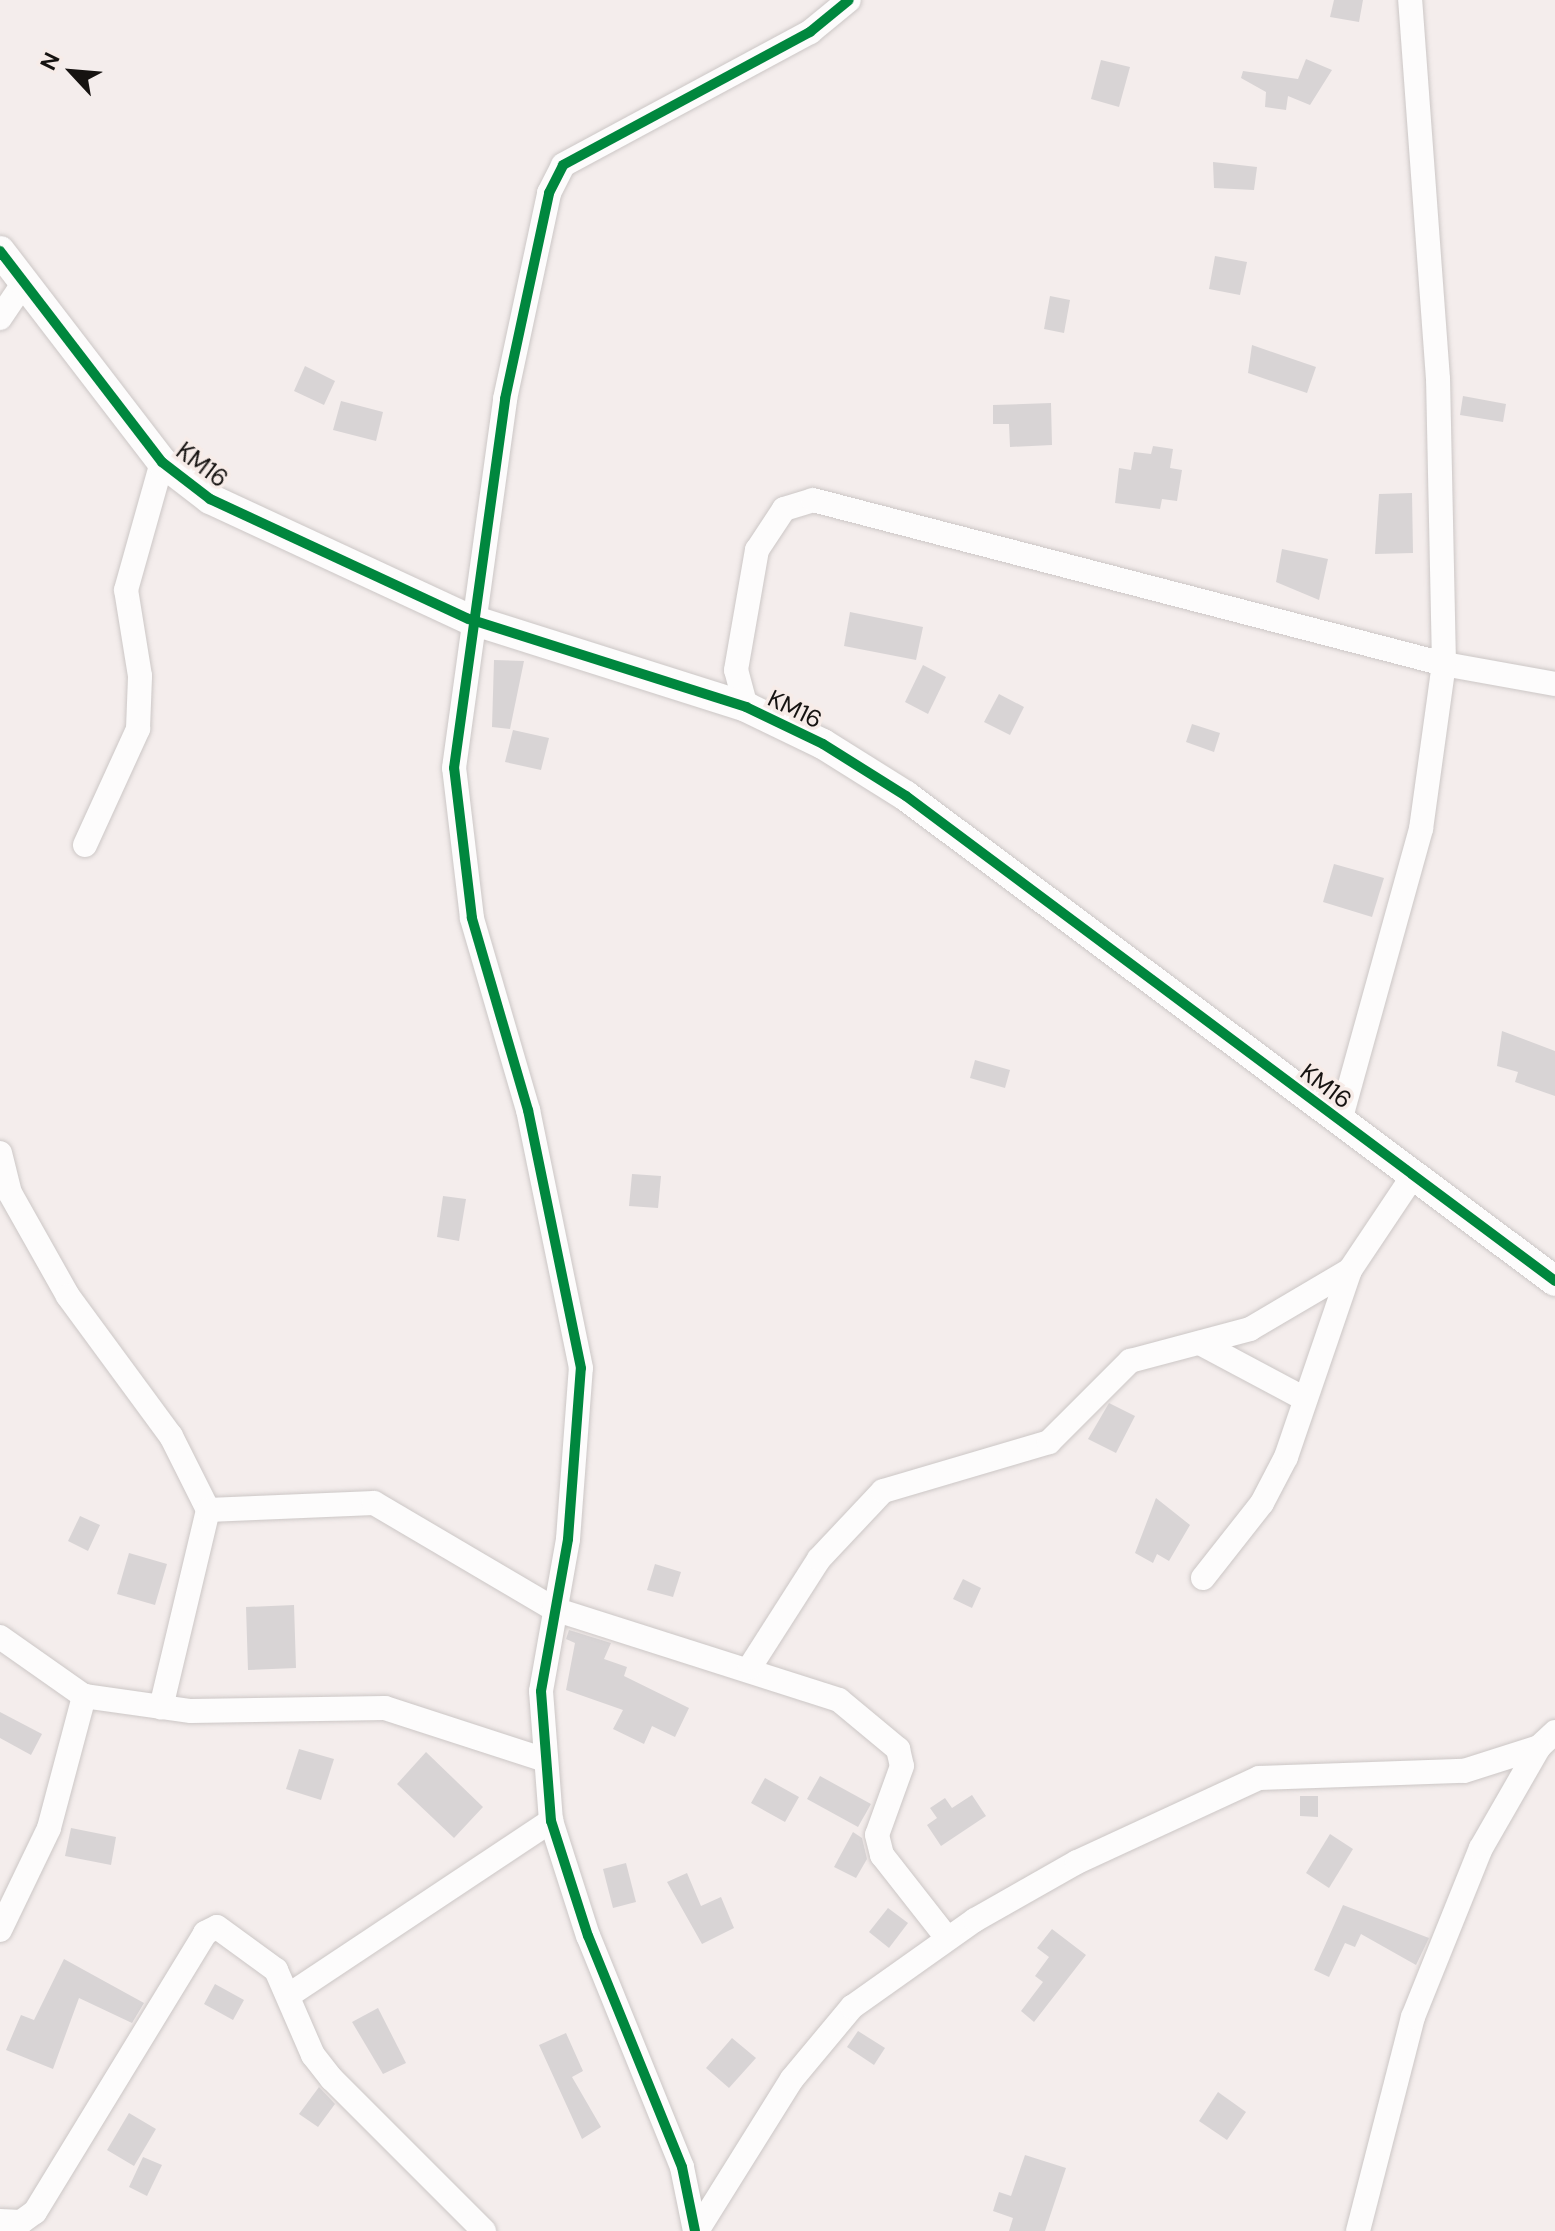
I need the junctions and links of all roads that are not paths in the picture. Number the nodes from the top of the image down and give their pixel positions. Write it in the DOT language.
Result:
graph roads {
  1 [pos="849,0"];
  2 [pos="1410,0"];
  3 [pos="0,251"];
  4 [pos="25,281"];
  5 [pos="0,318"];
  6 [pos="162,462"];
  7 [pos="469,619"];
  8 [pos="1444,664"];
  9 [pos="1555,684"];
  10 [pos="746,707"];
  11 [pos="85,845"];
  12 [pos="1340,1121"];
  13 [pos="0,1159"];
  14 [pos="1413,1176"];
  15 [pos="1350,1270"];
  16 [pos="1555,1281"];
  17 [pos="1200,1343"];
  18 [pos="1305,1399"];
  19 [pos="208,1510"];
  20 [pos="1203,1578"];
  21 [pos="554,1609"];
  22 [pos="0,1637"];
  23 [pos="750,1667"];
  24 [pos="84,1696"];
  25 [pos="161,1707"];
  26 [pos="1547,1740"];
  27 [pos="545,1760"];
  28 [pos="551,1821"];
  29 [pos="0,1930"];
  30 [pos="947,1938"];
  31 [pos="289,1995"];
  32 [pos="682,2167"];
  33 [pos="722,2181"];
  34 [pos="0,2221"];
  35 [pos="484,2231"];
  36 [pos="696,2231"];
  37 [pos="1358,2231"];
  1 -- 7 [label="street"];
  2 -- 8 [label="street"];
  3 -- 4 [label="street, KM16"];
  4 -- 5 [label="street"];
  4 -- 6 [label="street, KM16"];
  6 -- 7 [label="street, KM16"];
  6 -- 11 [label="street"];
  7 -- 10 [label="street, KM16"];
  7 -- 21 [label="street"];
  8 -- 9 [label="street"];
  8 -- 10 [label="street"];
  8 -- 12 [label="street"];
  10 -- 12 [label="street, KM16"];
  12 -- 14 [label="street, KM16"];
  13 -- 19 [label="street"];
  14 -- 15 [label="street"];
  14 -- 16 [label="street, KM16"];
  15 -- 17 [label="street"];
  15 -- 18 [label="street"];
  17 -- 18 [label="street"];
  17 -- 23 [label="street"];
  18 -- 20 [label="street"];
  19 -- 21 [label="street"];
  19 -- 25 [label="street"];
  21 -- 23 [label="street"];
  21 -- 27 [label="street"];
  22 -- 24 [label="street"];
  23 -- 30 [label="street"];
  24 -- 25 [label="street"];
  24 -- 29 [label="street"];
  25 -- 27 [label="street"];
  26 -- 30 [label="street"];
  26 -- 37 [label="street"];
  27 -- 28 [label="street"];
  28 -- 31 [label="street"];
  28 -- 32 [label="street"];
  30 -- 33 [label="street"];
  31 -- 34 [label="street"];
  31 -- 35 [label="street"];
  32 -- 33 [label="street"];
  32 -- 36 [label="street"];
  33 -- 36 [label="street"];
}
